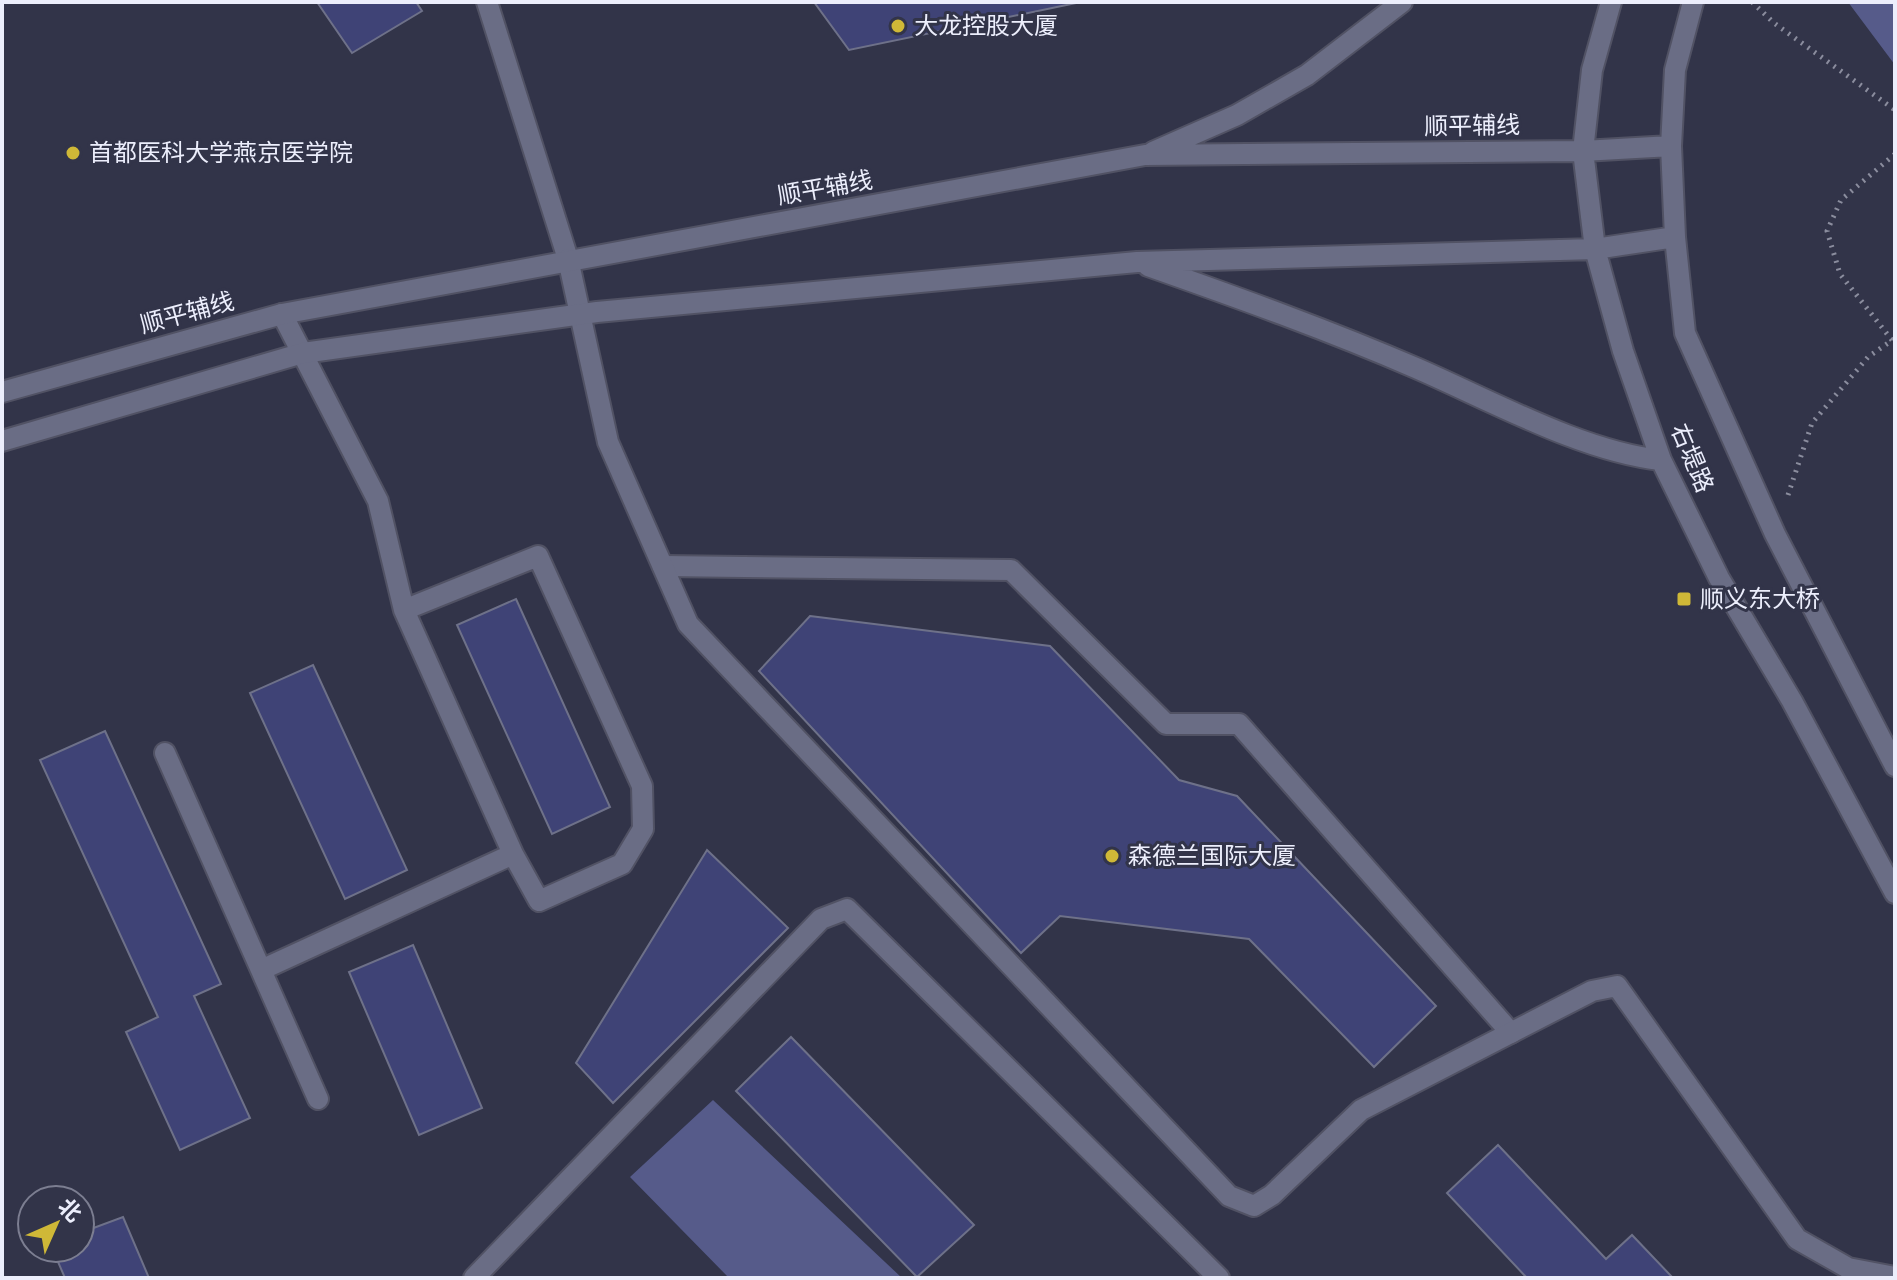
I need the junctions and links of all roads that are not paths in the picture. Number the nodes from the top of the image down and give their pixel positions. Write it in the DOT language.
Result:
graph roads {
  1 [pos="487,2"];
  2 [pos="1402,2"];
  3 [pos="1611,2"];
  4 [pos="1693,2"];
  5 [pos="1671,146"];
  6 [pos="1583,151"];
  7 [pos="1145,155"];
  8 [pos="1675,237"];
  9 [pos="1595,249"];
  10 [pos="568,259"];
  11 [pos="1137,262"];
  12 [pos="282,314"];
  13 [pos="580,314"];
  14 [pos="303,353"];
  15 [pos="2,392"];
  16 [pos="2,441"];
  17 [pos="1661,460"];
  18 [pos="663,566"];
  19 [pos="404,610"];
  20 [pos="165,753"];
  21 [pos="1895,766"];
  22 [pos="513,854"];
  23 [pos="1895,893"];
  24 [pos="261,970"];
  25 [pos="1511,1033"];
  26 [pos="318,1099"];
  27 [pos="1895,1277"];
  28 [pos="474,1278"];
  29 [pos="1219,1278"];
  1 -- 10 [label="main road"];
  2 -- 7 [label="main road"];
  3 -- 6 [label="main road, 右堤路"];
  4 -- 5 [label="main road, 右堤路"];
  5 -- 6 [label="main road, 顺平辅线"];
  5 -- 8 [label="main road, 右堤路"];
  6 -- 7 [label="main road, 顺平辅线"];
  6 -- 9 [label="main road, 右堤路"];
  7 -- 10 [label="main road, 顺平辅线"];
  8 -- 9 [label="main road"];
  8 -- 21 [label="main road, 右堤路"];
  9 -- 11 [label="main road"];
  9 -- 17 [label="main road, 右堤路"];
  10 -- 12 [label="main road, 顺平辅线"];
  10 -- 13 [label="main road"];
  11 -- 13 [label="main road"];
  11 -- 17 [label="main road"];
  12 -- 14 [label="main road"];
  12 -- 15 [label="main road, 顺平辅线"];
  13 -- 14 [label="main road"];
  13 -- 18 [label="main road"];
  14 -- 16 [label="main road"];
  14 -- 19 [label="main road"];
  17 -- 23 [label="main road, 右堤路"];
  18 -- 25 [label="main road"];
  18 -- 25 [label="main road"];
  19 -- 22 [label="main road"];
  19 -- 22 [label="main road"];
  20 -- 24 [label="main road"];
  22 -- 24 [label="main road"];
  24 -- 26 [label="main road"];
  25 -- 27 [label="main road"];
  28 -- 29 [label="main road"];
}
